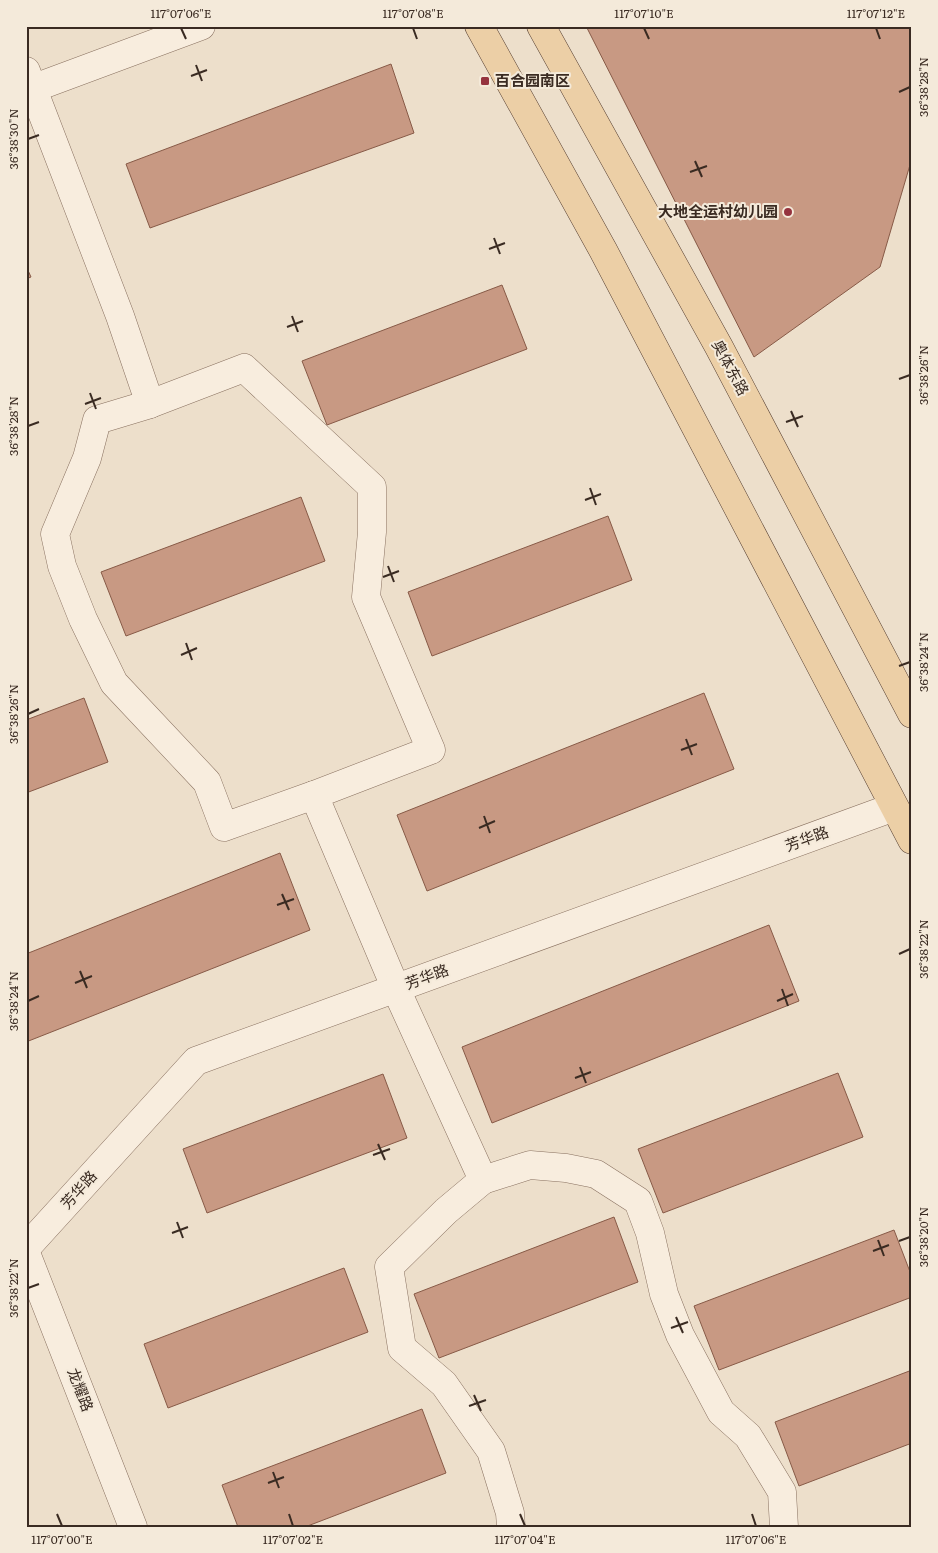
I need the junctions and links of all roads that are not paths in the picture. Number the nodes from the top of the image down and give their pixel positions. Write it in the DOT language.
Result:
graph roads {
  1 [pos="201,26"];
  2 [pos="479,26"];
  3 [pos="541,26"];
  4 [pos="26,71"];
  5 [pos="26,91"];
  6 [pos="150,404"];
  7 [pos="912,714"];
  8 [pos="314,795"];
  9 [pos="894,807"];
  10 [pos="912,840"];
  11 [pos="396,989"];
  12 [pos="483,1180"];
  13 [pos="26,1248"];
  14 [pos="26,1252"];
  15 [pos="133,1527"];
  16 [pos="512,1527"];
  17 [pos="784,1527"];
  1 -- 5 [label="street"];
  2 -- 9 [label="main road"];
  3 -- 7 [label="main road, 奥体东路"];
  4 -- 6 [label="street"];
  6 -- 8 [label="street"];
  6 -- 8 [label="street"];
  8 -- 11 [label="street"];
  9 -- 10 [label="main road"];
  9 -- 11 [label="street, 芳华路"];
  11 -- 12 [label="street"];
  11 -- 13 [label="street, 芳华路"];
  12 -- 16 [label="street"];
  12 -- 17 [label="street"];
  14 -- 15 [label="street, 龙耀路"];
}
